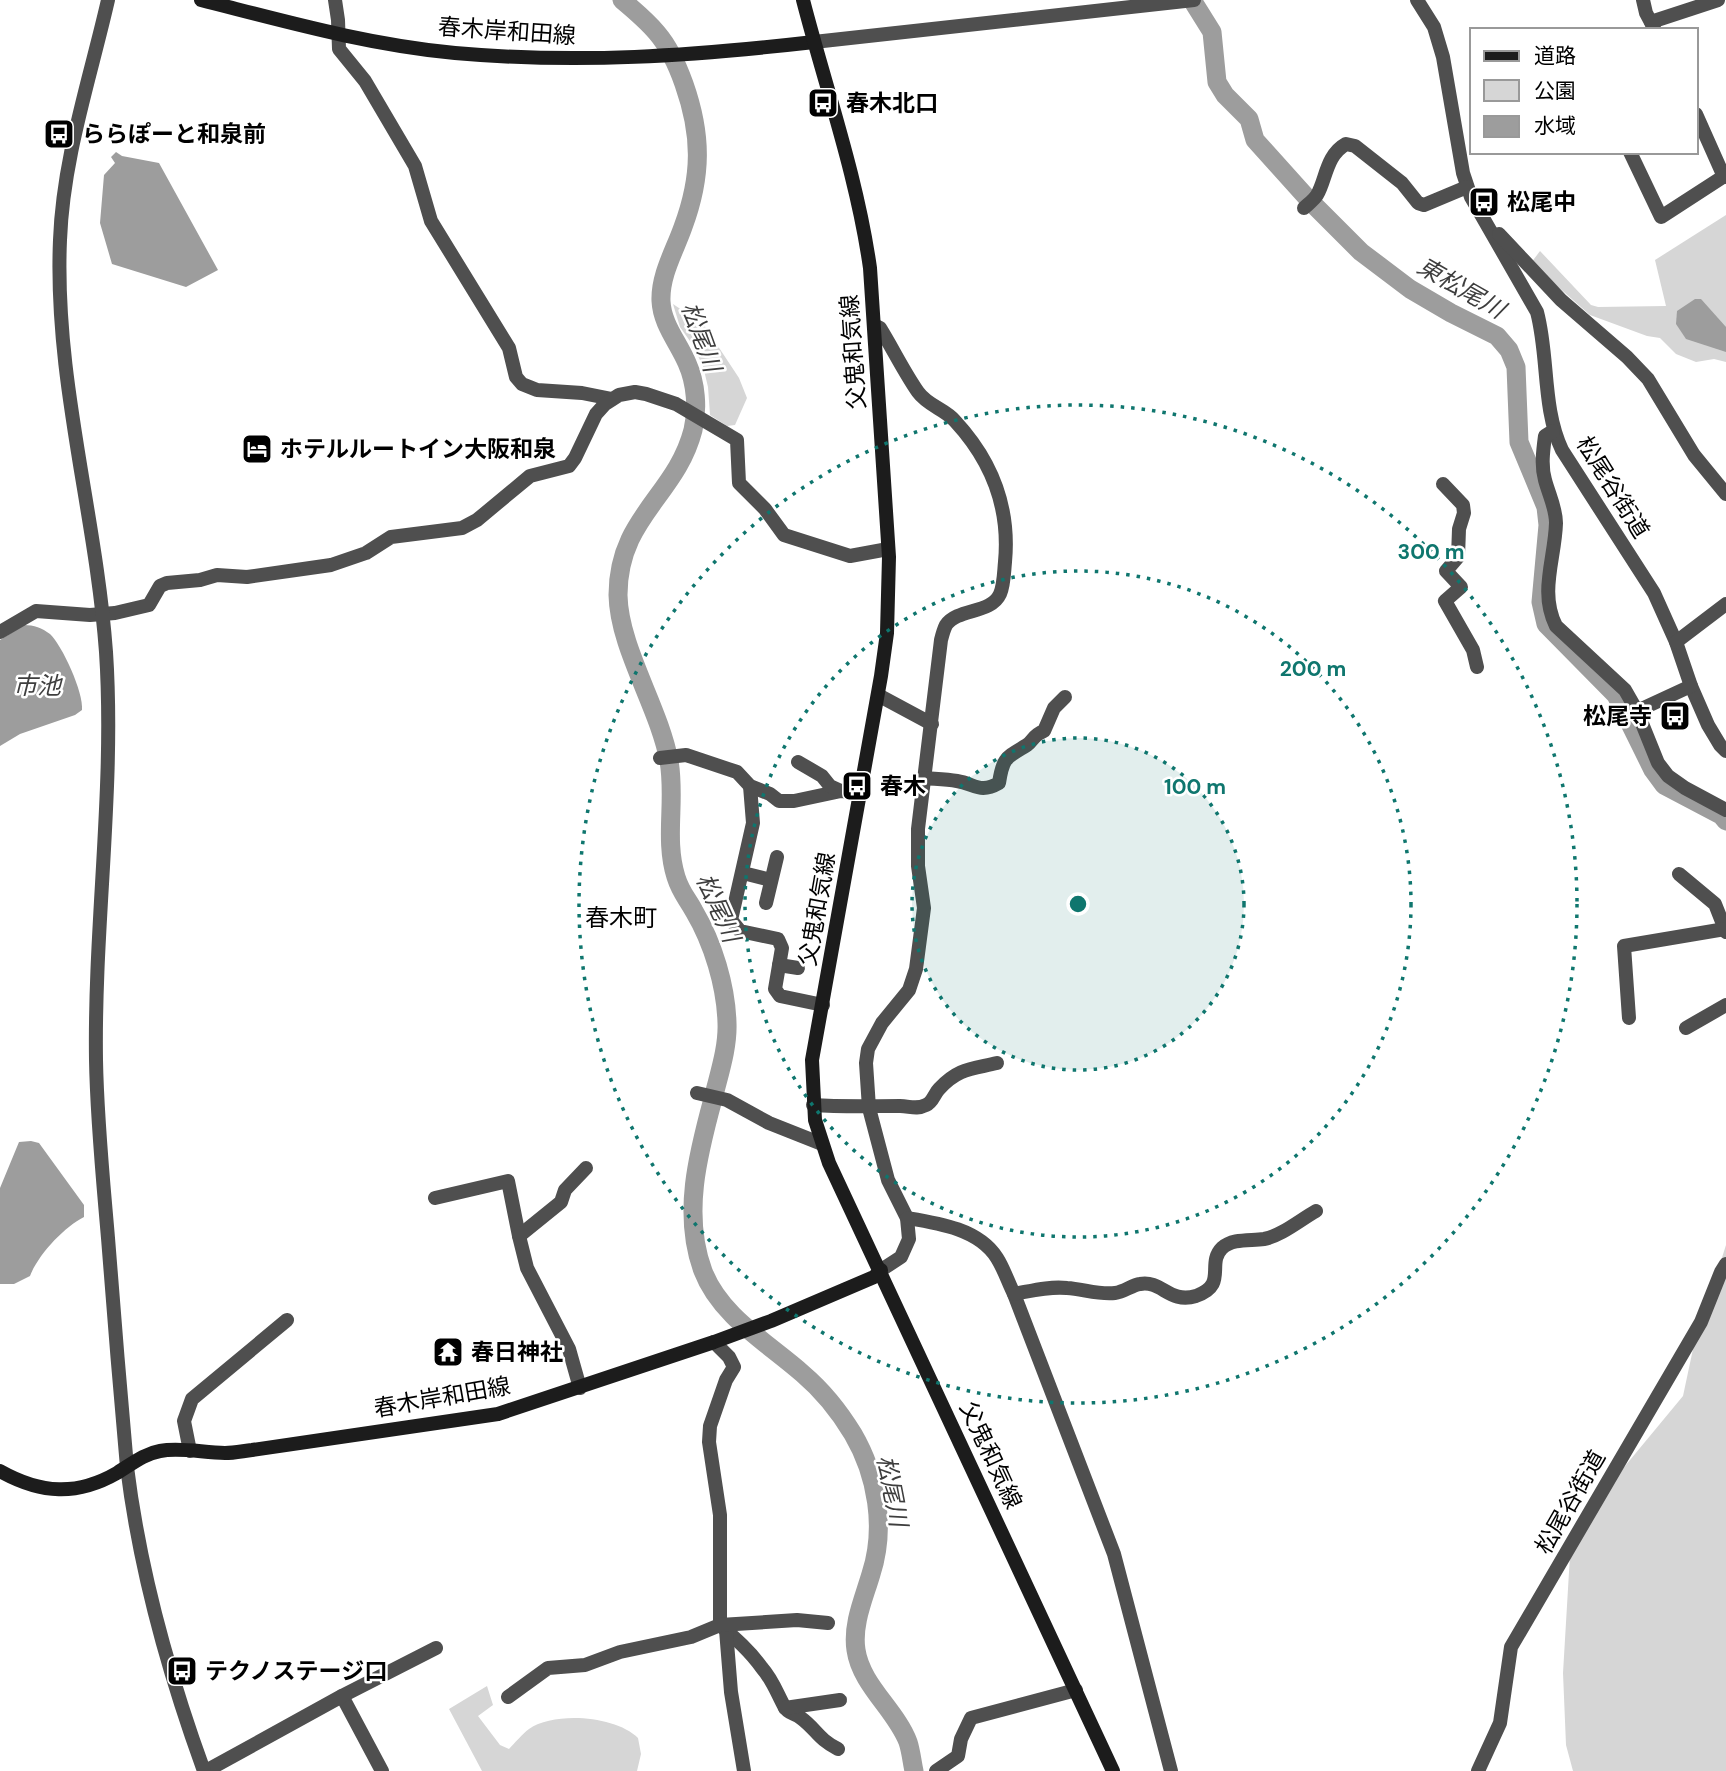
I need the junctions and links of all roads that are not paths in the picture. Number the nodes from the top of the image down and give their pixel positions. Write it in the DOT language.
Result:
graph roads {
  1 [pos="108,0"];
  2 [pos="201,0"];
  3 [pos="335,0"];
  4 [pos="803,0"];
  5 [pos="1194,0"];
  6 [pos="1417,0"];
  7 [pos="1643,0"];
  8 [pos="1721,0"];
  9 [pos="1726,6"];
  10 [pos="1653,26"];
  11 [pos="338,34"];
  12 [pos="814,42"];
  13 [pos="1698,118"];
  14 [pos="1631,154"];
  15 [pos="1725,176"];
  16 [pos="1467,187"];
  17 [pos="1304,208"];
  18 [pos="1483,218"];
  19 [pos="874,325"];
  20 [pos="612,400"];
  21 [pos="1553,431"];
  22 [pos="1443,484"];
  23 [pos="1726,494"];
  24 [pos="888,549"];
  25 [pos="1726,604"];
  26 [pos="101,614"];
  27 [pos="0,632"];
  28 [pos="1676,642"];
  29 [pos="1477,667"];
  30 [pos="1691,686"];
  31 [pos="878,695"];
  32 [pos="1065,697"];
  33 [pos="1631,714"];
  34 [pos="932,724"];
  35 [pos="1726,751"];
  36 [pos="660,758"];
  37 [pos="798,762"];
  38 [pos="923,778"];
  39 [pos="750,786"];
  40 [pos="841,791"];
  41 [pos="860,793"];
  42 [pos="1726,810"];
  43 [pos="777,857"];
  44 [pos="743,873"];
  45 [pos="1679,874"];
  46 [pos="771,880"];
  47 [pos="766,903"];
  48 [pos="1726,930"];
  49 [pos="779,965"];
  50 [pos="798,968"];
  51 [pos="823,1005"];
  52 [pos="1726,1005"];
  53 [pos="1629,1018"];
  54 [pos="1686,1027"];
  55 [pos="997,1063"];
  56 [pos="699,1094"];
  57 [pos="813,1105"];
  58 [pos="869,1108"];
  59 [pos="822,1144"];
  60 [pos="586,1168"];
  61 [pos="435,1198"];
  62 [pos="1316,1211"];
  63 [pos="907,1218"];
  64 [pos="519,1237"];
  65 [pos="1726,1265"];
  66 [pos="881,1270"];
  67 [pos="1014,1294"];
  68 [pos="287,1320"];
  69 [pos="720,1340"];
  70 [pos="580,1388"];
  71 [pos="190,1451"];
  72 [pos="127,1467"];
  73 [pos="0,1471"];
  74 [pos="828,1623"];
  75 [pos="723,1628"];
  76 [pos="436,1648"];
  77 [pos="1076,1690"];
  78 [pos="342,1696"];
  79 [pos="508,1697"];
  80 [pos="839,1700"];
  81 [pos="785,1708"];
  82 [pos="838,1749"];
  83 [pos="205,1771"];
  84 [pos="382,1771"];
  85 [pos="744,1771"];
  86 [pos="936,1771"];
  87 [pos="1113,1771"];
  88 [pos="1171,1771"];
  89 [pos="1478,1771"];
  1 -- 26 [label="street"];
  2 -- 11 [label="main road, 春木岸和田線"];
  3 -- 11 [label="street"];
  4 -- 12 [label="main road, 父鬼和気線"];
  5 -- 12 [label="street"];
  6 -- 16 [label="street, 松尾谷街道"];
  7 -- 10 [label="street"];
  8 -- 9 [label="street"];
  8 -- 10 [label="street"];
  11 -- 12 [label="main road, 春木岸和田線"];
  11 -- 20 [label="street"];
  12 -- 19 [label="main road, 父鬼和気線"];
  13 -- 15 [label="street"];
  14 -- 15 [label="street"];
  16 -- 17 [label="street"];
  16 -- 18 [label="street, 松尾谷街道"];
  18 -- 21 [label="street, 松尾谷街道"];
  18 -- 23 [label="street"];
  19 -- 24 [label="main road, 父鬼和気線"];
  19 -- 34 [label="street"];
  20 -- 24 [label="street"];
  20 -- 26 [label="street"];
  21 -- 28 [label="street, 松尾谷街道"];
  21 -- 33 [label="street"];
  22 -- 29 [label="street"];
  24 -- 31 [label="main road, 父鬼和気線"];
  25 -- 28 [label="street"];
  26 -- 27 [label="street"];
  26 -- 72 [label="street"];
  28 -- 30 [label="street, 松尾谷街道"];
  30 -- 33 [label="street"];
  30 -- 35 [label="street, 松尾谷街道"];
  31 -- 34 [label="street"];
  31 -- 41 [label="main road, 父鬼和気線"];
  32 -- 38 [label="street"];
  33 -- 42 [label="street"];
  34 -- 38 [label="street"];
  36 -- 39 [label="street"];
  37 -- 40 [label="street"];
  38 -- 58 [label="street"];
  39 -- 40 [label="street"];
  39 -- 44 [label="street"];
  40 -- 41 [label="street"];
  41 -- 51 [label="main road, 父鬼和気線"];
  43 -- 46 [label="street"];
  44 -- 46 [label="street"];
  44 -- 49 [label="street"];
  45 -- 48 [label="street"];
  46 -- 47 [label="street"];
  48 -- 53 [label="street"];
  49 -- 50 [label="street"];
  49 -- 51 [label="street"];
  51 -- 57 [label="main road, 父鬼和気線"];
  52 -- 54 [label="street"];
  55 -- 58 [label="street"];
  56 -- 59 [label="street"];
  57 -- 58 [label="street"];
  57 -- 59 [label="main road, 父鬼和気線"];
  58 -- 63 [label="street"];
  59 -- 66 [label="main road, 父鬼和気線"];
  60 -- 64 [label="street"];
  61 -- 64 [label="street"];
  62 -- 67 [label="street"];
  63 -- 66 [label="street"];
  63 -- 67 [label="street"];
  64 -- 70 [label="street"];
  65 -- 89 [label="street, 松尾谷街道"];
  66 -- 69 [label="main road, 春木岸和田線"];
  66 -- 77 [label="main road, 父鬼和気線"];
  67 -- 88 [label="street"];
  68 -- 71 [label="street"];
  69 -- 70 [label="main road, 春木岸和田線"];
  69 -- 75 [label="street"];
  70 -- 71 [label="main road, 春木岸和田線"];
  71 -- 72 [label="main road, 春木岸和田線"];
  72 -- 73 [label="main road, 春木岸和田線"];
  72 -- 83 [label="street"];
  74 -- 75 [label="street"];
  75 -- 79 [label="street"];
  75 -- 81 [label="street"];
  75 -- 85 [label="street"];
  76 -- 78 [label="street"];
  77 -- 86 [label="street"];
  77 -- 87 [label="main road, 父鬼和気線"];
  78 -- 83 [label="street"];
  78 -- 84 [label="street"];
  80 -- 81 [label="street"];
  81 -- 82 [label="street"];
}
